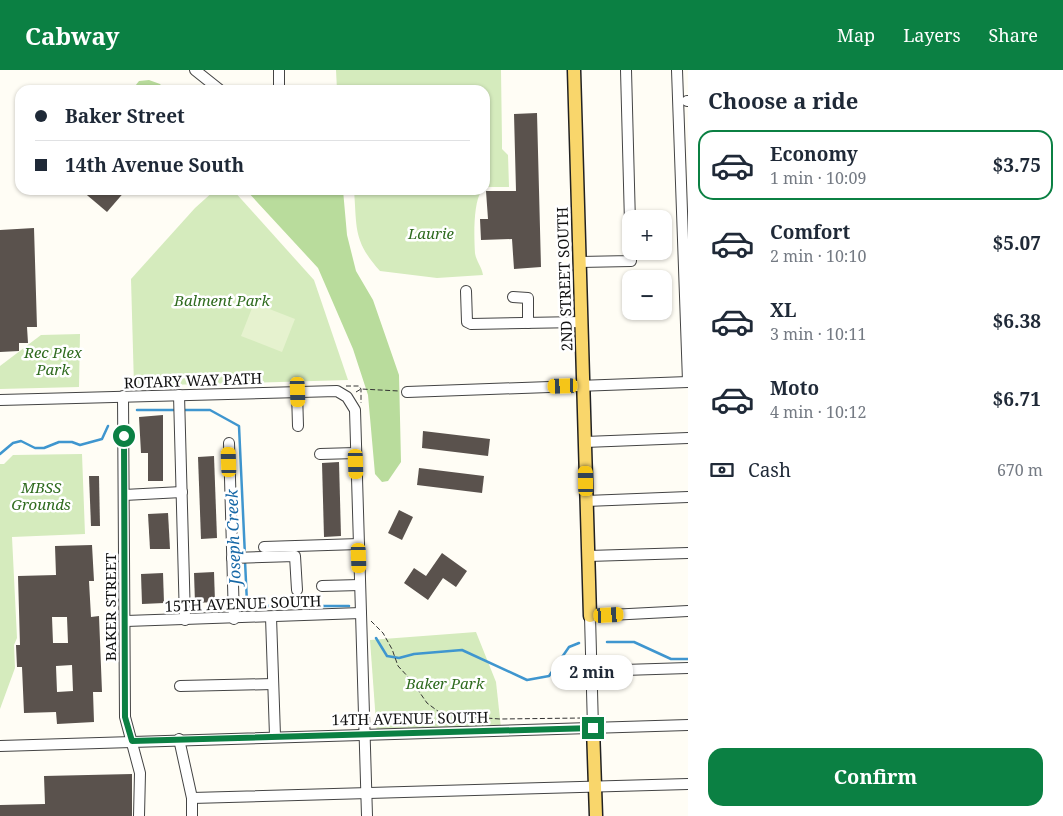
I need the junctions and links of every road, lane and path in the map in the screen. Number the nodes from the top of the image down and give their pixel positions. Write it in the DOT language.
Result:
graph roads {
  1 [pos="195,70"];
  2 [pos="279,70"];
  3 [pos="574,70"];
  4 [pos="626,70"];
  5 [pos="677,70"];
  6 [pos="214,85"];
  7 [pos="279,85"];
  8 [pos="684,154"];
  9 [pos="685,212"];
  10 [pos="580,262"];
  11 [pos="686,268"];
  12 [pos="466,290"];
  13 [pos="513,297"];
  14 [pos="581,322"];
  15 [pos="528,323"];
  16 [pos="687,325"];
  17 [pos="688,381"];
  18 [pos="340,386"];
  19 [pos="583,386"];
  20 [pos="361,389"];
  21 [pos="298,392"];
  22 [pos="402,392"];
  23 [pos="179,394"];
  24 [pos="123,396"];
  25 [pos="347,397"];
  26 [pos="0,400"];
  27 [pos="361,408"];
  28 [pos="298,426"];
  29 [pos="688,438"];
  30 [pos="585,442"];
  31 [pos="229,443"];
  32 [pos="356,453"];
  33 [pos="320,454"];
  34 [pos="182,492"];
  35 [pos="124,495"];
  36 [pos="688,497"];
  37 [pos="586,501"];
  38 [pos="359,544"];
  39 [pos="264,547"];
  40 [pos="688,553"];
  41 [pos="588,556"];
  42 [pos="232,558"];
  43 [pos="360,585"];
  44 [pos="322,586"];
  45 [pos="297,590"];
  46 [pos="688,611"];
  47 [pos="365,614"];
  48 [pos="590,616"];
  49 [pos="270,617"];
  50 [pos="234,619"];
  51 [pos="185,620"];
  52 [pos="126,621"];
  53 [pos="688,668"];
  54 [pos="591,671"];
  55 [pos="274,684"];
  56 [pos="180,686"];
  57 [pos="593,723"];
  58 [pos="688,725"];
  59 [pos="364,734"];
  60 [pos="275,736"];
  61 [pos="179,739"];
  62 [pos="132,741"];
  63 [pos="0,746"];
  64 [pos="688,784"];
  65 [pos="595,786"];
  66 [pos="366,794"];
  67 [pos="192,798"];
  68 [pos="139,816"];
  69 [pos="192,816"];
  70 [pos="367,816"];
  71 [pos="596,816"];
  1 -- 6 [label="street"];
  2 -- 7 [label="street"];
  3 -- 10 [label="main road, 2ND STREET SOUTH"];
  4 -- 10 [label="street"];
  5 -- 8 [label="street"];
  8 -- 9 [label="street"];
  9 -- 11 [label="street"];
  10 -- 14 [label="main road, 2ND STREET SOUTH"];
  11 -- 16 [label="street"];
  12 -- 15 [label="street"];
  13 -- 15 [label="street"];
  14 -- 15 [label="street"];
  14 -- 19 [label="main road, 2ND STREET SOUTH"];
  16 -- 17 [label="street"];
  17 -- 19 [label="street"];
  18 -- 20 [label="path"];
  19 -- 22 [label="street"];
  19 -- 30 [label="main road, 2ND STREET SOUTH"];
  20 -- 22 [label="path"];
  20 -- 25 [label="path"];
  20 -- 27 [label="path"];
  21 -- 23 [label="street"];
  21 -- 25 [label="street"];
  21 -- 28 [label="street"];
  23 -- 24 [label="street"];
  23 -- 34 [label="street"];
  24 -- 26 [label="street"];
  24 -- 35 [label="street, BAKER STREET"];
  25 -- 32 [label="street"];
  29 -- 30 [label="street"];
  30 -- 37 [label="main road, 2ND STREET SOUTH"];
  31 -- 42 [label="street"];
  32 -- 33 [label="street"];
  32 -- 38 [label="street"];
  34 -- 35 [label="street"];
  34 -- 51 [label="street"];
  35 -- 52 [label="street, BAKER STREET"];
  36 -- 37 [label="street"];
  37 -- 41 [label="main road, 2ND STREET SOUTH"];
  38 -- 39 [label="street"];
  38 -- 43 [label="street"];
  40 -- 41 [label="street"];
  41 -- 48 [label="main road, 2ND STREET SOUTH"];
  42 -- 45 [label="street"];
  42 -- 50 [label="street"];
  43 -- 44 [label="street"];
  43 -- 47 [label="street"];
  46 -- 48 [label="street"];
  47 -- 49 [label="street, 15TH AVENUE SOUTH"];
  47 -- 57 [label="path"];
  47 -- 59 [label="street"];
  48 -- 54 [label="street, 2ND STREET SOUTH"];
  49 -- 50 [label="street, 15TH AVENUE SOUTH"];
  49 -- 55 [label="street"];
  50 -- 51 [label="street, 15TH AVENUE SOUTH"];
  51 -- 52 [label="street, 15TH AVENUE SOUTH"];
  52 -- 62 [label="street, BAKER STREET"];
  53 -- 54 [label="street"];
  54 -- 57 [label="street, 2ND STREET SOUTH"];
  55 -- 56 [label="street"];
  55 -- 60 [label="street"];
  57 -- 58 [label="street, 14TH AVENUE SOUTH"];
  57 -- 59 [label="street, 14TH AVENUE SOUTH"];
  57 -- 65 [label="main road, 2ND STREET SOUTH"];
  59 -- 60 [label="street, 14TH AVENUE SOUTH"];
  59 -- 66 [label="street"];
  60 -- 61 [label="street, 14TH AVENUE SOUTH"];
  61 -- 62 [label="street, 14TH AVENUE SOUTH"];
  61 -- 67 [label="street"];
  62 -- 63 [label="street, 14TH AVENUE SOUTH"];
  62 -- 68 [label="street, BAKER STREET"];
  64 -- 65 [label="street"];
  65 -- 66 [label="street"];
  65 -- 71 [label="main road, 2ND STREET SOUTH"];
  66 -- 67 [label="street"];
  66 -- 70 [label="street"];
  67 -- 69 [label="street"];
}
